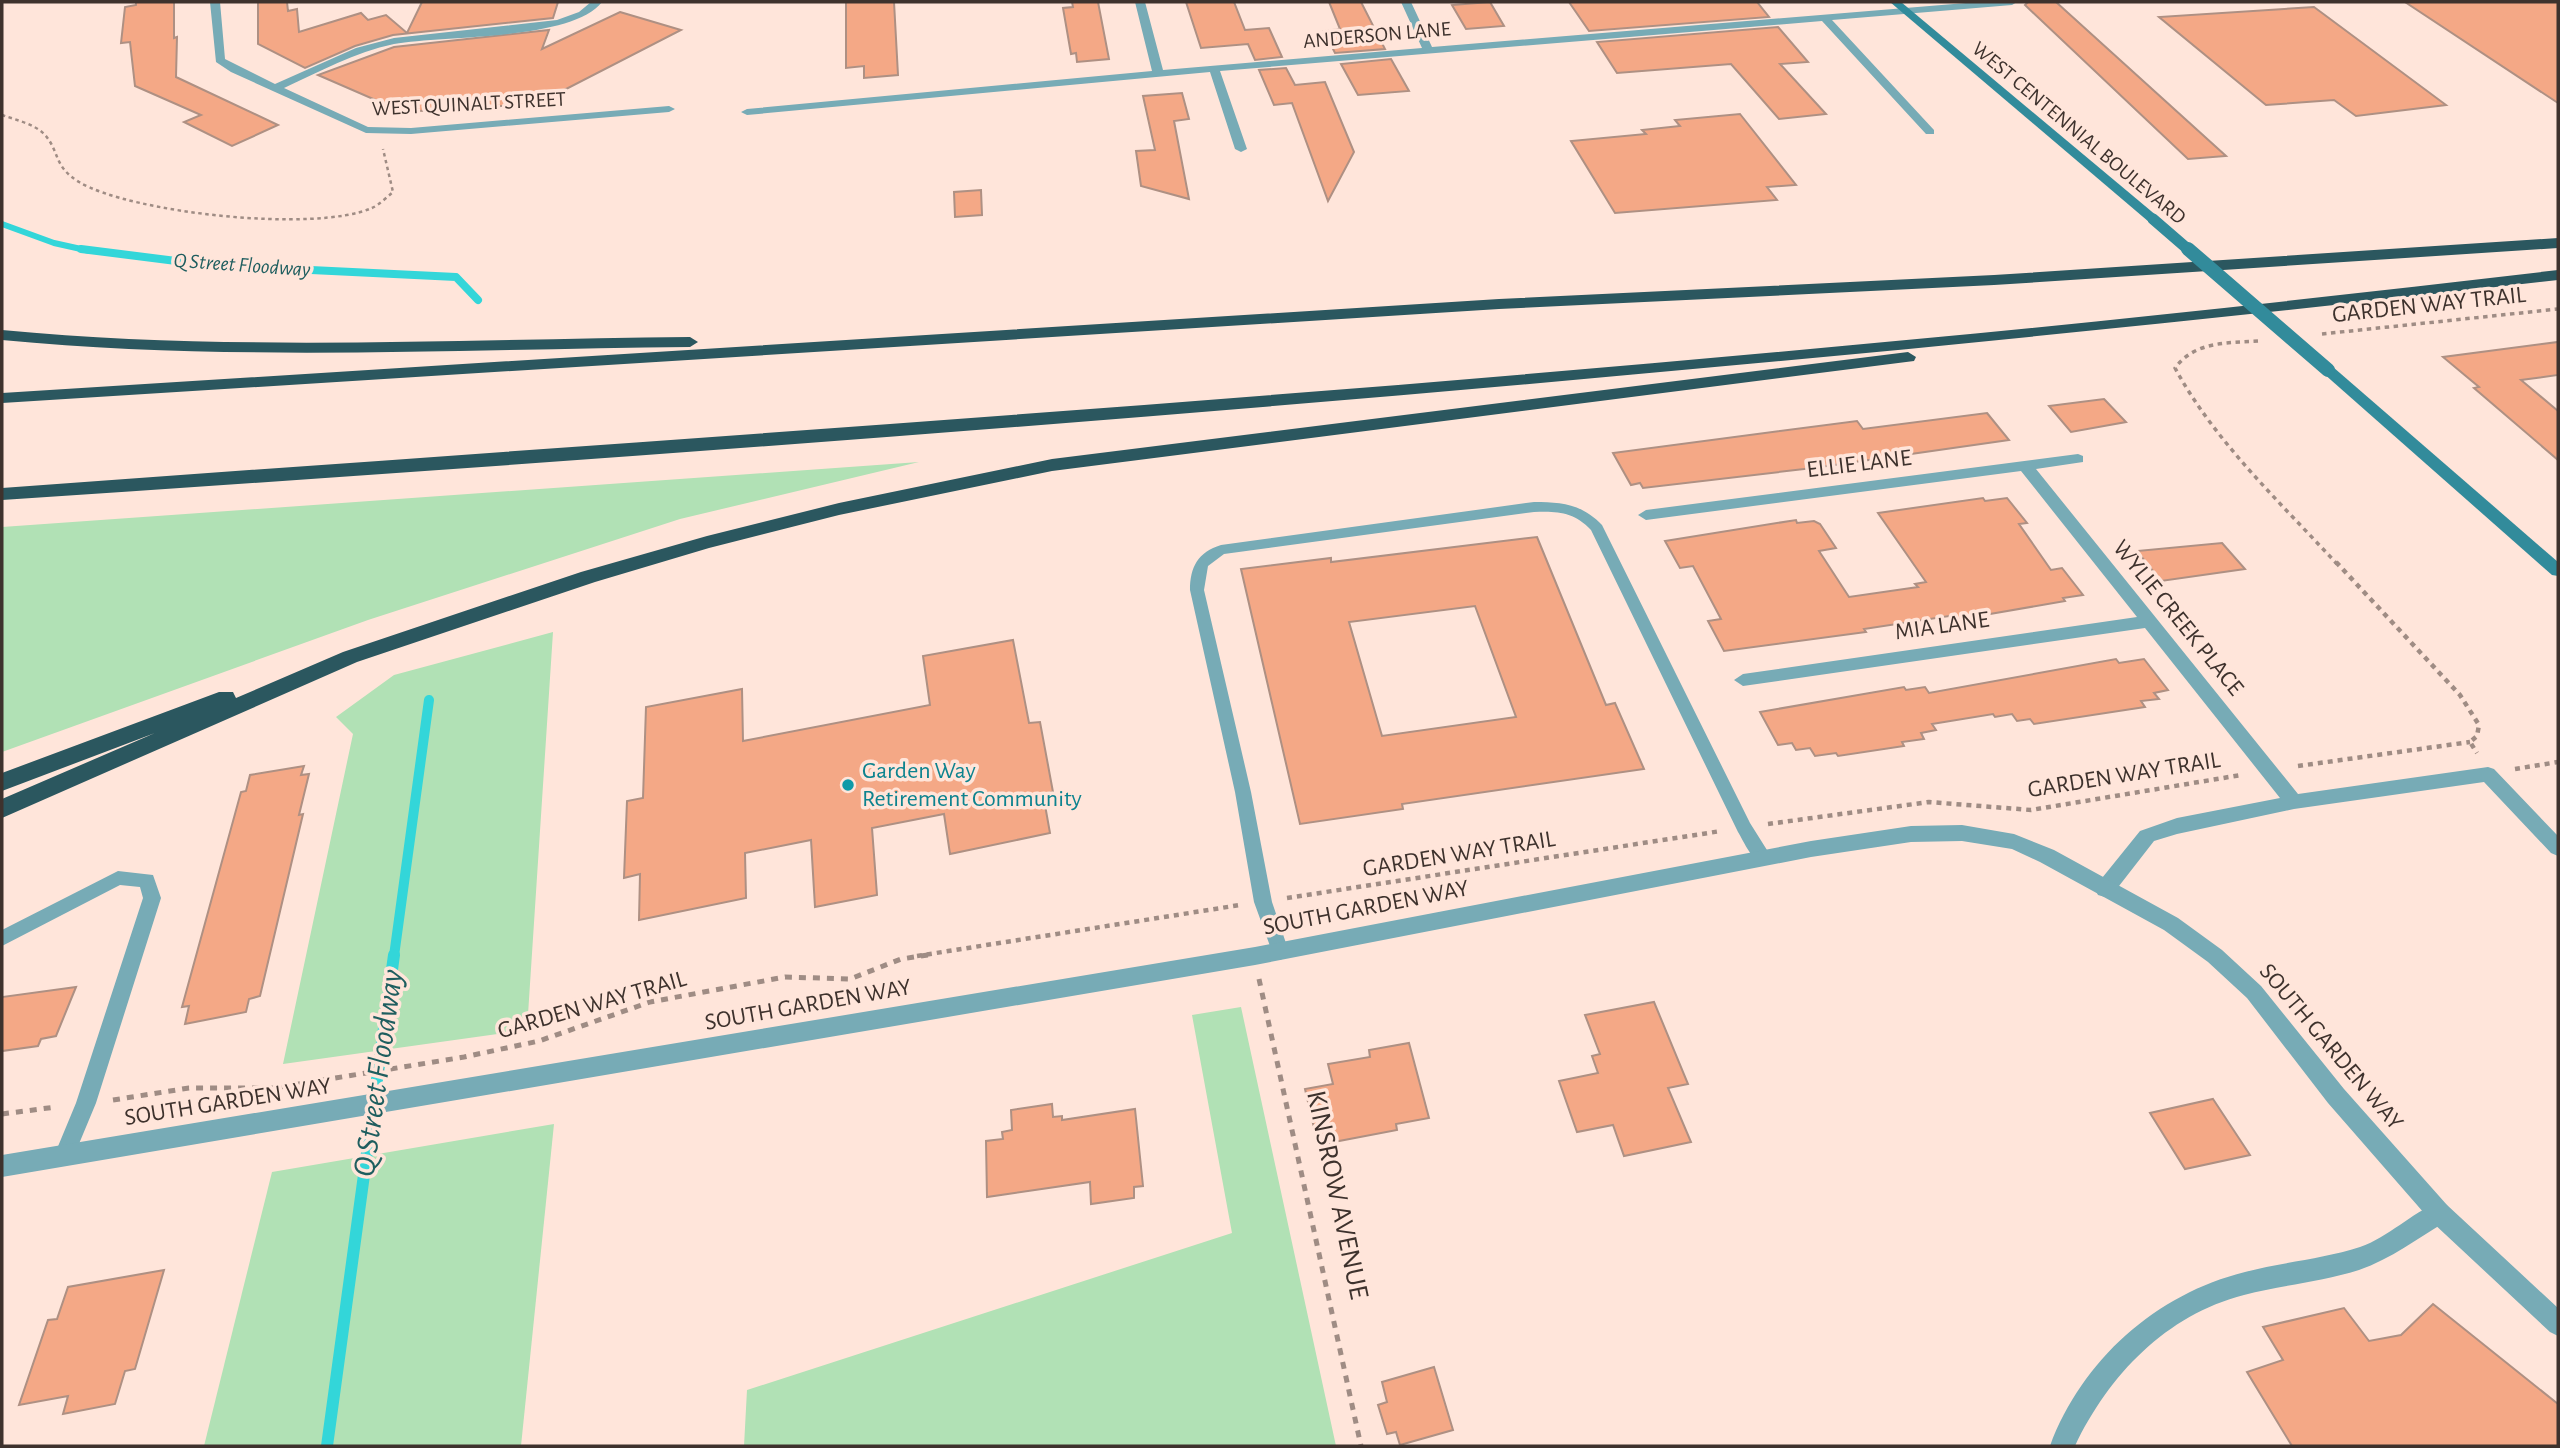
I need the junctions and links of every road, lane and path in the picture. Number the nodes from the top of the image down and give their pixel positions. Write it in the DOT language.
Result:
graph roads {
  1 [pos="215,2"];
  2 [pos="597,2"];
  3 [pos="1140,2"];
  4 [pos="1406,2"];
  5 [pos="1895,2"];
  6 [pos="2012,2"];
  7 [pos="1905,11"];
  8 [pos="1824,18"];
  9 [pos="1428,50"];
  10 [pos="1214,68"];
  11 [pos="1158,73"];
  12 [pos="277,87"];
  13 [pos="668,110"];
  14 [pos="747,112"];
  15 [pos="2,115"];
  16 [pos="366,130"];
  17 [pos="1930,132"];
  18 [pos="1241,149"];
  19 [pos="2558,243"];
  20 [pos="2558,275"];
  21 [pos="2558,309"];
  22 [pos="2,335"];
  23 [pos="2319,335"];
  24 [pos="1959,341"];
  25 [pos="2264,341"];
  26 [pos="888,342"];
  27 [pos="2,398"];
  28 [pos="2078,459"];
  29 [pos="2024,466"];
  30 [pos="2,494"];
  31 [pos="1646,514"];
  32 [pos="2558,571"];
  33 [pos="2149,621"];
  34 [pos="350,657"];
  35 [pos="1742,680"];
  36 [pos="2470,742"];
  37 [pos="2558,762"];
  38 [pos="2269,770"];
  39 [pos="2488,774"];
  40 [pos="2,782"];
  41 [pos="2294,802"];
  42 [pos="2,809"];
  43 [pos="1744,827"];
  44 [pos="2558,848"];
  45 [pos="1764,858"];
  46 [pos="2105,889"];
  47 [pos="1264,902"];
  48 [pos="2,938"];
  49 [pos="1280,951"];
  50 [pos="1255,956"];
  51 [pos="86,1103"];
  52 [pos="2,1114"];
  53 [pos="64,1156"];
  54 [pos="2,1166"];
  55 [pos="2439,1213"];
  56 [pos="2558,1324"];
  57 [pos="1361,1446"];
  58 [pos="2062,1446"];
  1 -- 12 [label="street, WEST QUINALT STREET"];
  2 -- 12 [label="street"];
  3 -- 11 [label="street"];
  4 -- 9 [label="street"];
  5 -- 7 [label="main road, WEST CENTENNIAL BOULEVARD"];
  6 -- 7 [label="street, ANDERSON LANE"];
  7 -- 8 [label="street, ANDERSON LANE"];
  7 -- 32 [label="main road, WEST CENTENNIAL BOULEVARD, bridge"];
  8 -- 9 [label="street, ANDERSON LANE"];
  8 -- 17 [label="street"];
  9 -- 10 [label="street, ANDERSON LANE"];
  10 -- 11 [label="street, ANDERSON LANE"];
  10 -- 18 [label="street"];
  11 -- 14 [label="street, ANDERSON LANE"];
  12 -- 16 [label="street, WEST QUINALT STREET"];
  13 -- 16 [label="street, WEST QUINALT STREET"];
  15 -- 16 [label="path"];
  19 -- 26 [label="highway"];
  20 -- 24 [label="highway"];
  21 -- 23 [label="path, GARDEN WAY TRAIL"];
  22 -- 26 [label="highway"];
  24 -- 30 [label="highway"];
  24 -- 34 [label="highway"];
  25 -- 36 [label="path"];
  26 -- 27 [label="highway"];
  28 -- 29 [label="street, ELLIE LANE"];
  29 -- 31 [label="street, ELLIE LANE"];
  29 -- 33 [label="street, WYLIE CREEK PLACE"];
  33 -- 35 [label="street, MIA LANE"];
  33 -- 38 [label="street, WYLIE CREEK PLACE"];
  34 -- 40 [label="highway"];
  34 -- 42 [label="highway"];
  36 -- 38 [label="path, GARDEN WAY TRAIL"];
  36 -- 39 [label="path"];
  37 -- 39 [label="path"];
  38 -- 41 [label="street, WYLIE CREEK PLACE"];
  38 -- 43 [label="path, GARDEN WAY TRAIL"];
  39 -- 41 [label="street"];
  39 -- 44 [label="street"];
  41 -- 46 [label="street"];
  43 -- 45 [label="lane"];
  43 -- 47 [label="path, GARDEN WAY TRAIL"];
  43 -- 47 [label="lane"];
  45 -- 46 [label="street, SOUTH GARDEN WAY"];
  45 -- 49 [label="street, SOUTH GARDEN WAY"];
  46 -- 55 [label="street, SOUTH GARDEN WAY"];
  47 -- 49 [label="lane"];
  47 -- 51 [label="path, GARDEN WAY TRAIL"];
  48 -- 51 [label="lane"];
  49 -- 50 [label="street, SOUTH GARDEN WAY"];
  50 -- 53 [label="street, SOUTH GARDEN WAY"];
  50 -- 57 [label="path, KINSROW AVENUE"];
  51 -- 52 [label="path, GARDEN WAY TRAIL"];
  51 -- 53 [label="lane"];
  53 -- 54 [label="street, SOUTH GARDEN WAY"];
  55 -- 56 [label="street, SOUTH GARDEN WAY"];
  55 -- 58 [label="street"];
}
